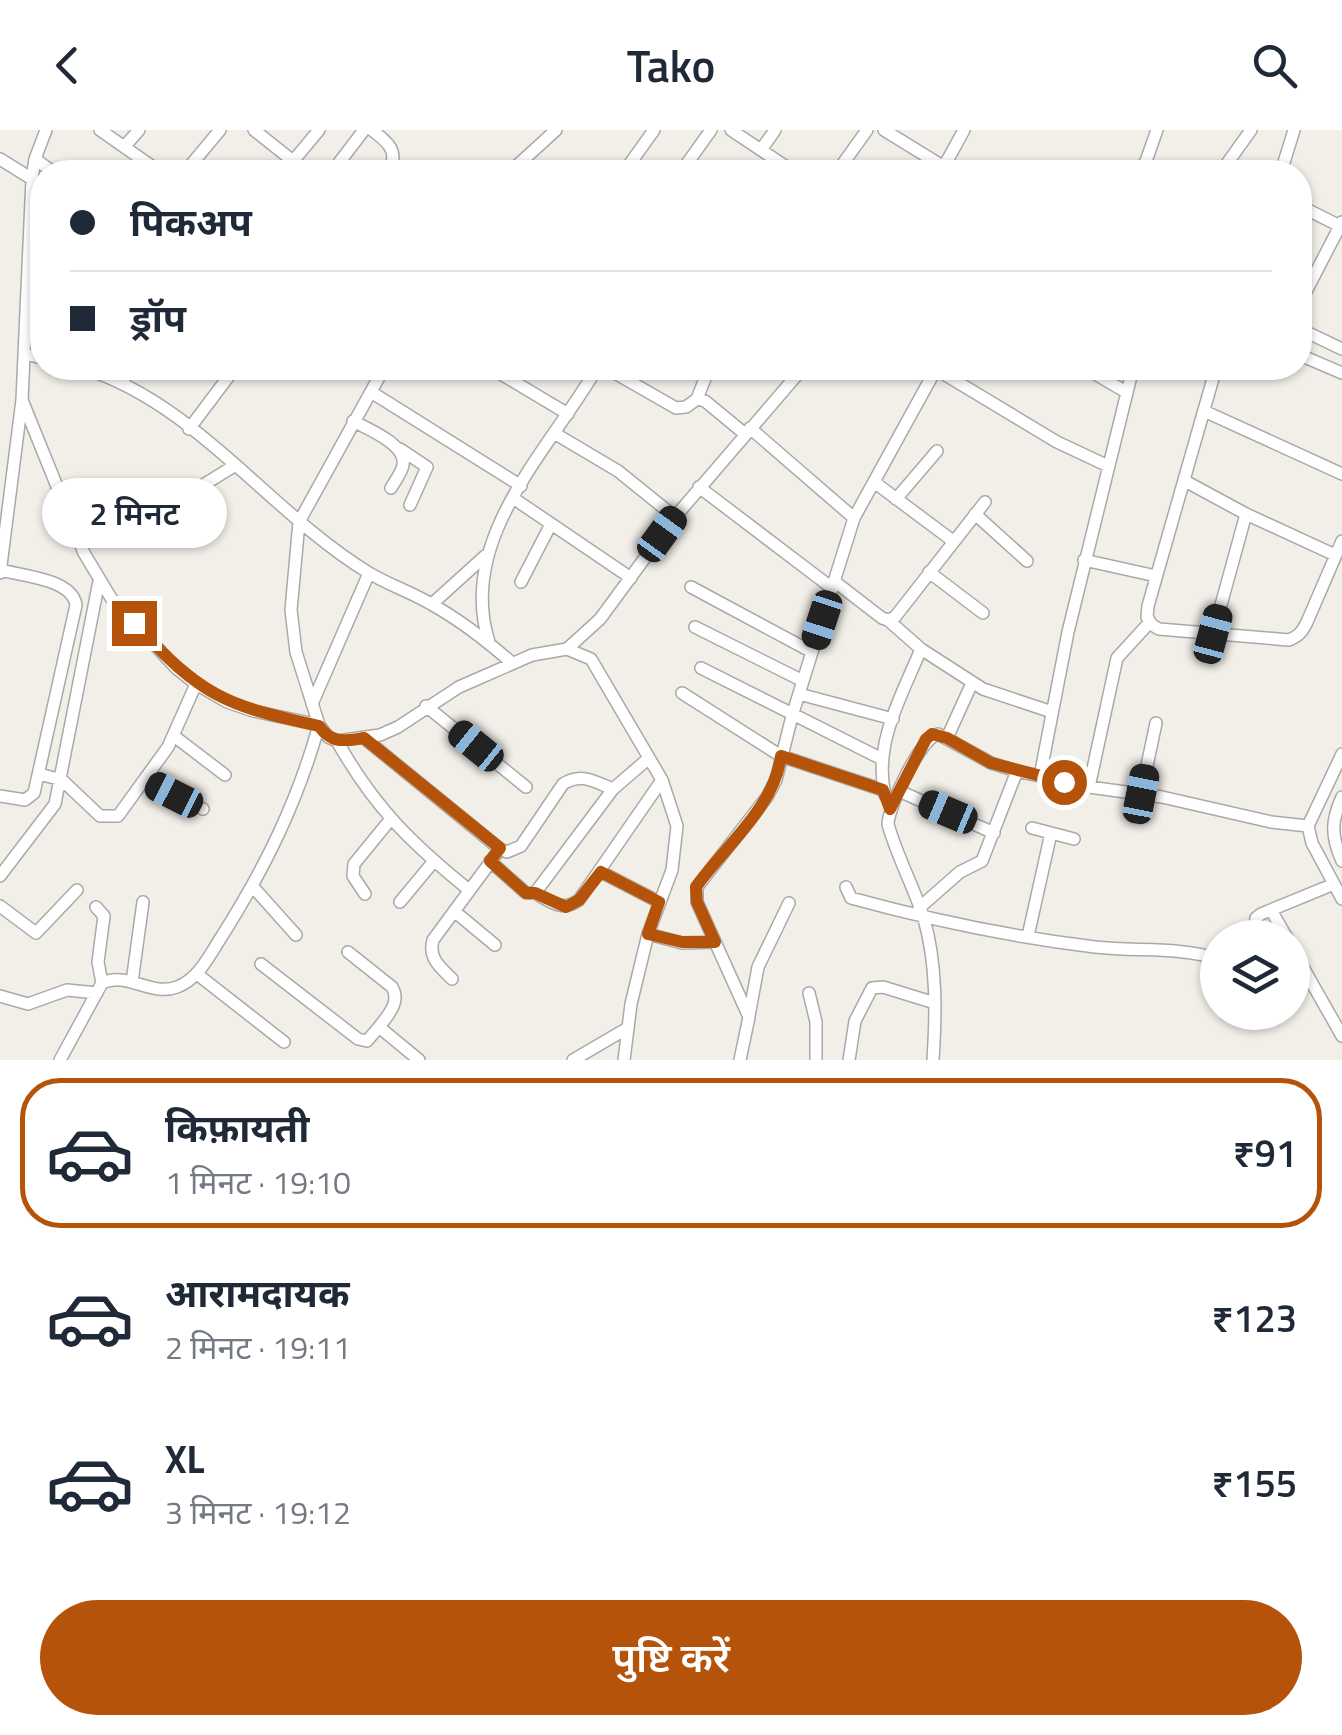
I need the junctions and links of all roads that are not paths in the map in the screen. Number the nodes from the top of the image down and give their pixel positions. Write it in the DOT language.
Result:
graph roads {
  1 [pos="46,130"];
  2 [pos="100,130"];
  3 [pos="139,130"];
  4 [pos="220,130"];
  5 [pos="254,130"];
  6 [pos="319,130"];
  7 [pos="364,130"];
  8 [pos="372,130"];
  9 [pos="556,130"];
  10 [pos="654,130"];
  11 [pos="711,130"];
  12 [pos="731,130"];
  13 [pos="775,130"];
  14 [pos="867,130"];
  15 [pos="884,130"];
  16 [pos="964,130"];
  17 [pos="1158,130"];
  18 [pos="1251,130"];
  19 [pos="1294,130"];
  20 [pos="124,147"];
  21 [pos="761,150"];
  22 [pos="0,159"];
  23 [pos="35,159"];
  24 [pos="143,160"];
  25 [pos="195,160"];
  26 [pos="292,160"];
  27 [pos="294,160"];
  28 [pos="341,160"];
  29 [pos="393,160"];
  30 [pos="523,160"];
  31 [pos="633,160"];
  32 [pos="689,160"];
  33 [pos="776,160"];
  34 [pos="846,160"];
  35 [pos="928,160"];
  36 [pos="948,160"];
  37 [pos="1146,160"];
  38 [pos="1230,160"];
  39 [pos="1285,160"];
  40 [pos="30,178"];
  41 [pos="1312,211"];
  42 [pos="1341,224"];
  43 [pos="30,237"];
  44 [pos="1312,279"];
  45 [pos="1312,335"];
  46 [pos="1342,349"];
  47 [pos="26,354"];
  48 [pos="30,355"];
  49 [pos="1312,360"];
  50 [pos="1342,374"];
  51 [pos="115,380"];
  52 [pos="227,380"];
  53 [pos="378,380"];
  54 [pos="511,380"];
  55 [pos="589,380"];
  56 [pos="627,380"];
  57 [pos="703,380"];
  58 [pos="793,380"];
  59 [pos="929,380"];
  60 [pos="955,380"];
  61 [pos="1106,380"];
  62 [pos="1129,380"];
  63 [pos="1213,380"];
  64 [pos="121,382"];
  65 [pos="371,392"];
  66 [pos="1126,392"];
  67 [pos="698,399"];
  68 [pos="22,400"];
  69 [pos="1204,411"];
  70 [pos="568,414"];
  71 [pos="354,420"];
  72 [pos="189,429"];
  73 [pos="747,431"];
  74 [pos="554,432"];
  75 [pos="397,447"];
  76 [pos="937,451"];
  77 [pos="6,458"];
  78 [pos="1106,465"];
  79 [pos="234,466"];
  80 [pos="1342,474"];
  81 [pos="874,482"];
  82 [pos="1184,482"];
  83 [pos="521,486"];
  84 [pos="700,487"];
  85 [pos="392,488"];
  86 [pos="513,498"];
  87 [pos="896,499"];
  88 [pos="986,502"];
  89 [pos="410,505"];
  90 [pos="975,514"];
  91 [pos="1246,514"];
  92 [pos="153,516"];
  93 [pos="675,516"];
  94 [pos="854,518"];
  95 [pos="299,522"];
  96 [pos="550,524"];
  97 [pos="953,540"];
  98 [pos="1342,541"];
  99 [pos="488,554"];
  100 [pos="1335,555"];
  101 [pos="1084,560"];
  102 [pos="1028,561"];
  103 [pos="0,571"];
  104 [pos="929,572"];
  105 [pos="369,573"];
  106 [pos="1156,576"];
  107 [pos="631,578"];
  108 [pos="99,581"];
  109 [pos="522,582"];
  110 [pos="833,584"];
  111 [pos="691,587"];
  112 [pos="432,604"];
  113 [pos="983,613"];
  114 [pos="888,620"];
  115 [pos="1150,622"];
  116 [pos="695,627"];
  117 [pos="1213,634"];
  118 [pos="490,643"];
  119 [pos="567,649"];
  120 [pos="921,649"];
  121 [pos="812,652"];
  122 [pos="512,663"];
  123 [pos="701,668"];
  124 [pos="972,682"];
  125 [pos="196,684"];
  126 [pos="801,688"];
  127 [pos="682,693"];
  128 [pos="312,704"];
  129 [pos="426,706"];
  130 [pos="1052,712"];
  131 [pos="792,716"];
  132 [pos="892,719"];
  133 [pos="1156,723"];
  134 [pos="319,726"];
  135 [pos="174,736"];
  136 [pos="364,738"];
  137 [pos="947,738"];
  138 [pos="337,742"];
  139 [pos="1342,754"];
  140 [pos="781,756"];
  141 [pos="649,758"];
  142 [pos="882,759"];
  143 [pos="1017,771"];
  144 [pos="225,776"];
  145 [pos="1040,776"];
  146 [pos="51,777"];
  147 [pos="1338,777"];
  148 [pos="146,780"];
  149 [pos="662,780"];
  150 [pos="526,787"];
  151 [pos="1089,787"];
  152 [pos="613,789"];
  153 [pos="883,790"];
  154 [pos="900,791"];
  155 [pos="1141,794"];
  156 [pos="0,796"];
  157 [pos="1342,797"];
  158 [pos="203,809"];
  159 [pos="890,809"];
  160 [pos="390,820"];
  161 [pos="1308,826"];
  162 [pos="1032,828"];
  163 [pos="994,833"];
  164 [pos="1051,833"];
  165 [pos="1074,839"];
  166 [pos="500,848"];
  167 [pos="434,861"];
  168 [pos="490,861"];
  169 [pos="1342,861"];
  170 [pos="601,872"];
  171 [pos="0,876"];
  172 [pos="1334,884"];
  173 [pos="253,887"];
  174 [pos="846,887"];
  175 [pos="77,890"];
  176 [pos="469,890"];
  177 [pos="535,893"];
  178 [pos="365,894"];
  179 [pos="1342,899"];
  180 [pos="143,902"];
  181 [pos="400,902"];
  182 [pos="659,902"];
  183 [pos="788,903"];
  184 [pos="0,906"];
  185 [pos="96,907"];
  186 [pos="1271,910"];
  187 [pos="454,912"];
  188 [pos="922,913"];
  189 [pos="1256,920"];
  190 [pos="1277,920"];
  191 [pos="296,934"];
  192 [pos="648,934"];
  193 [pos="1028,936"];
  194 [pos="715,942"];
  195 [pos="495,945"];
  196 [pos="348,952"];
  197 [pos="1200,955"];
  198 [pos="260,964"];
  199 [pos="197,974"];
  200 [pos="452,979"];
  201 [pos="1310,980"];
  202 [pos="132,982"];
  203 [pos="100,988"];
  204 [pos="808,993"];
  205 [pos="0,996"];
  206 [pos="935,1003"];
  207 [pos="749,1017"];
  208 [pos="380,1027"];
  209 [pos="626,1029"];
  210 [pos="1342,1036"];
  211 [pos="284,1042"];
  212 [pos="60,1060"];
  213 [pos="419,1060"];
  214 [pos="573,1060"];
  215 [pos="624,1060"];
  216 [pos="740,1060"];
  217 [pos="816,1060"];
  218 [pos="849,1060"];
  219 [pos="934,1060"];
  1 -- 23 [label="street"];
  2 -- 20 [label="street"];
  3 -- 20 [label="street"];
  4 -- 25 [label="street"];
  5 -- 26 [label="street"];
  6 -- 27 [label="street"];
  7 -- 28 [label="street"];
  8 -- 29 [label="street"];
  9 -- 30 [label="street"];
  10 -- 31 [label="street"];
  11 -- 32 [label="street"];
  12 -- 21 [label="street"];
  13 -- 21 [label="street"];
  14 -- 34 [label="street"];
  15 -- 35 [label="street"];
  16 -- 36 [label="street"];
  17 -- 37 [label="street"];
  18 -- 38 [label="street"];
  19 -- 39 [label="street"];
  20 -- 24 [label="street"];
  21 -- 33 [label="street"];
  22 -- 40 [label="street"];
  41 -- 42 [label="street"];
  42 -- 44 [label="street"];
  43 -- 47 [label="street"];
  45 -- 46 [label="street"];
  47 -- 48 [label="street"];
  47 -- 68 [label="street"];
  49 -- 50 [label="street"];
  51 -- 64 [label="street"];
  52 -- 72 [label="street"];
  53 -- 65 [label="street"];
  54 -- 70 [label="street"];
  55 -- 70 [label="street"];
  56 -- 67 [label="street"];
  57 -- 67 [label="street"];
  58 -- 73 [label="street"];
  59 -- 81 [label="street"];
  60 -- 78 [label="street"];
  61 -- 66 [label="street"];
  62 -- 66 [label="street"];
  63 -- 69 [label="street"];
  64 -- 72 [label="street"];
  65 -- 71 [label="street"];
  65 -- 83 [label="street"];
  66 -- 78 [label="street"];
  67 -- 73 [label="street"];
  68 -- 77 [label="street"];
  68 -- 108 [label="street"];
  69 -- 80 [label="street"];
  69 -- 82 [label="street"];
  70 -- 74 [label="street"];
  71 -- 75 [label="street"];
  71 -- 95 [label="street"];
  72 -- 79 [label="street"];
  73 -- 84 [label="street"];
  73 -- 94 [label="street"];
  74 -- 83 [label="street"];
  74 -- 93 [label="street"];
  75 -- 85 [label="street"];
  75 -- 89 [label="street"];
  76 -- 87 [label="street"];
  77 -- 103 [label="street"];
  78 -- 101 [label="street"];
  79 -- 92 [label="street"];
  79 -- 95 [label="street"];
  81 -- 87 [label="street"];
  81 -- 94 [label="street"];
  82 -- 91 [label="street"];
  82 -- 106 [label="street"];
  83 -- 86 [label="street"];
  84 -- 93 [label="street"];
  84 -- 110 [label="street"];
  86 -- 96 [label="street"];
  86 -- 99 [label="street"];
  87 -- 97 [label="street"];
  88 -- 90 [label="street"];
  90 -- 97 [label="street"];
  90 -- 102 [label="street"];
  91 -- 100 [label="street"];
  91 -- 117 [label="street"];
  93 -- 107 [label="street"];
  94 -- 110 [label="street"];
  95 -- 105 [label="street"];
  95 -- 128 [label="street"];
  96 -- 107 [label="street"];
  96 -- 109 [label="street"];
  97 -- 104 [label="street"];
  98 -- 100 [label="street"];
  99 -- 112 [label="street"];
  99 -- 118 [label="street"];
  100 -- 117 [label="street"];
  101 -- 106 [label="street"];
  101 -- 130 [label="street"];
  103 -- 146 [label="street"];
  104 -- 113 [label="street"];
  104 -- 114 [label="street"];
  105 -- 112 [label="street"];
  105 -- 128 [label="street"];
  106 -- 115 [label="street"];
  107 -- 119 [label="street"];
  108 -- 125 [label="street"];
  108 -- 146 [label="street"];
  110 -- 114 [label="street"];
  110 -- 121 [label="street"];
  111 -- 121 [label="street"];
  112 -- 118 [label="street"];
  114 -- 120 [label="street"];
  115 -- 117 [label="street"];
  115 -- 151 [label="street"];
  116 -- 126 [label="street"];
  118 -- 122 [label="street"];
  119 -- 122 [label="street"];
  119 -- 141 [label="street"];
  120 -- 124 [label="street"];
  120 -- 132 [label="street"];
  121 -- 126 [label="street"];
  122 -- 129 [label="street"];
  123 -- 131 [label="street"];
  124 -- 130 [label="street"];
  124 -- 137 [label="street"];
  125 -- 134 [label="street"];
  125 -- 135 [label="street"];
  126 -- 131 [label="street"];
  126 -- 132 [label="street"];
  127 -- 140 [label="street"];
  128 -- 134 [label="street"];
  129 -- 136 [label="street"];
  129 -- 150 [label="street"];
  130 -- 145 [label="street"];
  131 -- 140 [label="street"];
  131 -- 142 [label="street"];
  132 -- 142 [label="street"];
  133 -- 155 [label="street"];
  134 -- 138 [label="street"];
  134 -- 173 [label="street"];
  135 -- 144 [label="street"];
  135 -- 148 [label="street"];
  136 -- 138 [label="street"];
  136 -- 166 [label="street"];
  137 -- 143 [label="street"];
  137 -- 154 [label="street"];
  138 -- 160 [label="street"];
  139 -- 147 [label="street"];
  140 -- 153 [label="street"];
  140 -- 194 [label="street"];
  141 -- 149 [label="street"];
  141 -- 152 [label="street"];
  142 -- 153 [label="street"];
  143 -- 145 [label="street"];
  143 -- 163 [label="street"];
  145 -- 151 [label="street"];
  146 -- 148 [label="street"];
  146 -- 156 [label="street"];
  146 -- 171 [label="street"];
  147 -- 161 [label="street"];
  148 -- 158 [label="street"];
  149 -- 170 [label="street"];
  149 -- 182 [label="street"];
  151 -- 155 [label="street"];
  152 -- 166 [label="street"];
  152 -- 177 [label="street"];
  153 -- 159 [label="street"];
  154 -- 159 [label="street"];
  154 -- 163 [label="street"];
  155 -- 161 [label="street"];
  157 -- 169 [label="street"];
  159 -- 188 [label="street"];
  160 -- 167 [label="street"];
  160 -- 178 [label="street"];
  161 -- 172 [label="street"];
  162 -- 164 [label="street"];
  163 -- 188 [label="street"];
  164 -- 165 [label="street"];
  164 -- 193 [label="street"];
  166 -- 168 [label="street"];
  167 -- 176 [label="street"];
  167 -- 181 [label="street"];
  168 -- 176 [label="street"];
  168 -- 177 [label="street"];
  170 -- 177 [label="street"];
  170 -- 182 [label="street"];
  172 -- 179 [label="street"];
  172 -- 186 [label="street"];
  173 -- 191 [label="street"];
  173 -- 199 [label="street"];
  174 -- 188 [label="street"];
  175 -- 184 [label="street"];
  176 -- 187 [label="street"];
  180 -- 202 [label="street"];
  182 -- 192 [label="street"];
  183 -- 207 [label="street"];
  185 -- 203 [label="street"];
  186 -- 189 [label="street"];
  186 -- 190 [label="street"];
  187 -- 195 [label="street"];
  187 -- 200 [label="street"];
  188 -- 193 [label="street"];
  188 -- 206 [label="street"];
  192 -- 194 [label="street"];
  192 -- 209 [label="street"];
  193 -- 197 [label="street"];
  194 -- 207 [label="street"];
  196 -- 208 [label="street"];
  198 -- 208 [label="street"];
  199 -- 202 [label="street"];
  199 -- 211 [label="street"];
  201 -- 210 [label="street"];
  202 -- 203 [label="street"];
  203 -- 205 [label="street"];
  203 -- 212 [label="street"];
  204 -- 217 [label="street"];
  206 -- 218 [label="street"];
  206 -- 219 [label="street"];
  207 -- 216 [label="street"];
  208 -- 213 [label="street"];
  209 -- 214 [label="street"];
  209 -- 215 [label="street"];
}
